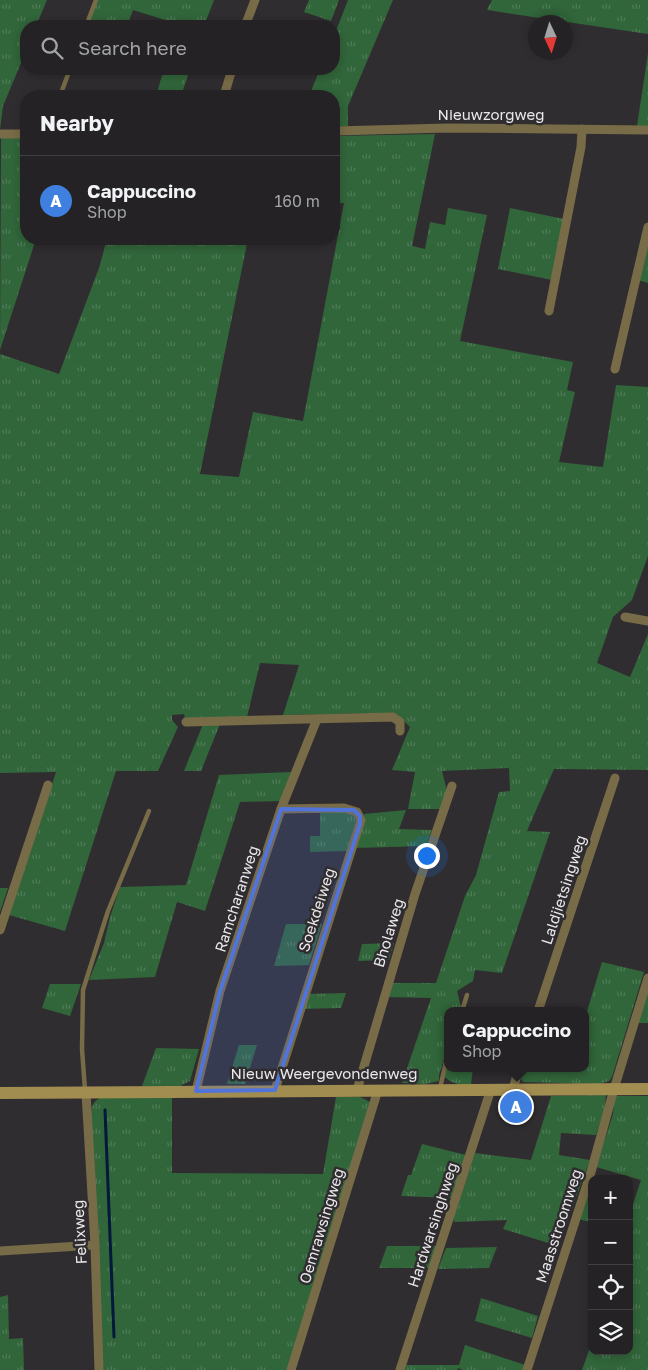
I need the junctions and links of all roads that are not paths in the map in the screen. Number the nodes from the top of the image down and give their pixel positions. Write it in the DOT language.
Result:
graph roads {
  1 [pos="96,0"];
  2 [pos="255,0"];
  3 [pos="88,20"];
  4 [pos="247,20"];
  5 [pos="68,75"];
  6 [pos="230,75"];
  7 [pos="62,90"];
  8 [pos="226,90"];
  9 [pos="582,129"];
  10 [pos="648,130"];
  11 [pos="340,131"];
  12 [pos="0,134"];
  13 [pos="20,134"];
  14 [pos="648,227"];
  15 [pos="549,311"];
  16 [pos="615,369"];
  17 [pos="625,617"];
  18 [pos="648,621"];
  19 [pos="317,719"];
  20 [pos="186,722"];
  21 [pos="400,731"];
  22 [pos="615,778"];
  23 [pos="48,785"];
  24 [pos="452,786"];
  25 [pos="281,809"];
  26 [pos="149,811"];
  27 [pos="0,930"];
  28 [pos="648,978"];
  29 [pos="467,995"];
  30 [pos="463,1007"];
  31 [pos="539,1007"];
  32 [pos="444,1067"];
  33 [pos="518,1072"];
  34 [pos="491,1088"];
  35 [pos="513,1089"];
  36 [pos="614,1089"];
  37 [pos="648,1089"];
  38 [pos="275,1090"];
  39 [pos="357,1090"];
  40 [pos="378,1090"];
  41 [pos="440,1090"];
  42 [pos="196,1091"];
  43 [pos="0,1093"];
  44 [pos="86,1093"];
  45 [pos="94,1245"];
  46 [pos="0,1251"];
  47 [pos="98,1370"];
  48 [pos="291,1370"];
  49 [pos="400,1370"];
  50 [pos="527,1370"];
  1 -- 3 [label="lane"];
  2 -- 4 [label="street"];
  5 -- 7 [label="lane"];
  6 -- 8 [label="street"];
  9 -- 10 [label="street, Nieuwzorgweg"];
  9 -- 11 [label="street, Nieuwzorgweg"];
  9 -- 15 [label="street"];
  12 -- 13 [label="street"];
  14 -- 16 [label="street"];
  17 -- 18 [label="street"];
  19 -- 20 [label="street"];
  19 -- 21 [label="street"];
  19 -- 25 [label="street, Ramcharanweg"];
  22 -- 31 [label="street, Laldjietsingweg"];
  23 -- 27 [label="street"];
  24 -- 39 [label="street, Bholaweg"];
  25 -- 38 [label="street, Soekdeiweg"];
  25 -- 42 [label="street, Ramcharanweg"];
  26 -- 44 [label="lane"];
  28 -- 36 [label="street, Maasstroomweg"];
  29 -- 30 [label="lane"];
  32 -- 41 [label="lane"];
  33 -- 35 [label="street"];
  34 -- 35 [label="street, Nieuw Weergevondenweg"];
  34 -- 41 [label="street, Nieuw Weergevondenweg"];
  34 -- 49 [label="street, Hardwarsinghweg"];
  35 -- 36 [label="street, Nieuw Weergevondenweg"];
  36 -- 37 [label="street, Nieuw Weergevondenweg"];
  36 -- 50 [label="street, Maasstroomweg"];
  38 -- 39 [label="street, Nieuw Weergevondenweg"];
  38 -- 42 [label="street, Nieuw Weergevondenweg"];
  39 -- 40 [label="street, Nieuw Weergevondenweg"];
  40 -- 41 [label="street, Nieuw Weergevondenweg"];
  40 -- 48 [label="street, Oemrawsingweg"];
  42 -- 44 [label="street, Nieuw Weergevondenweg"];
  43 -- 44 [label="street, Nieuw Weergevondenweg"];
  44 -- 45 [label="street, Felixweg"];
  45 -- 46 [label="street"];
  45 -- 47 [label="street, Felixweg"];
}
